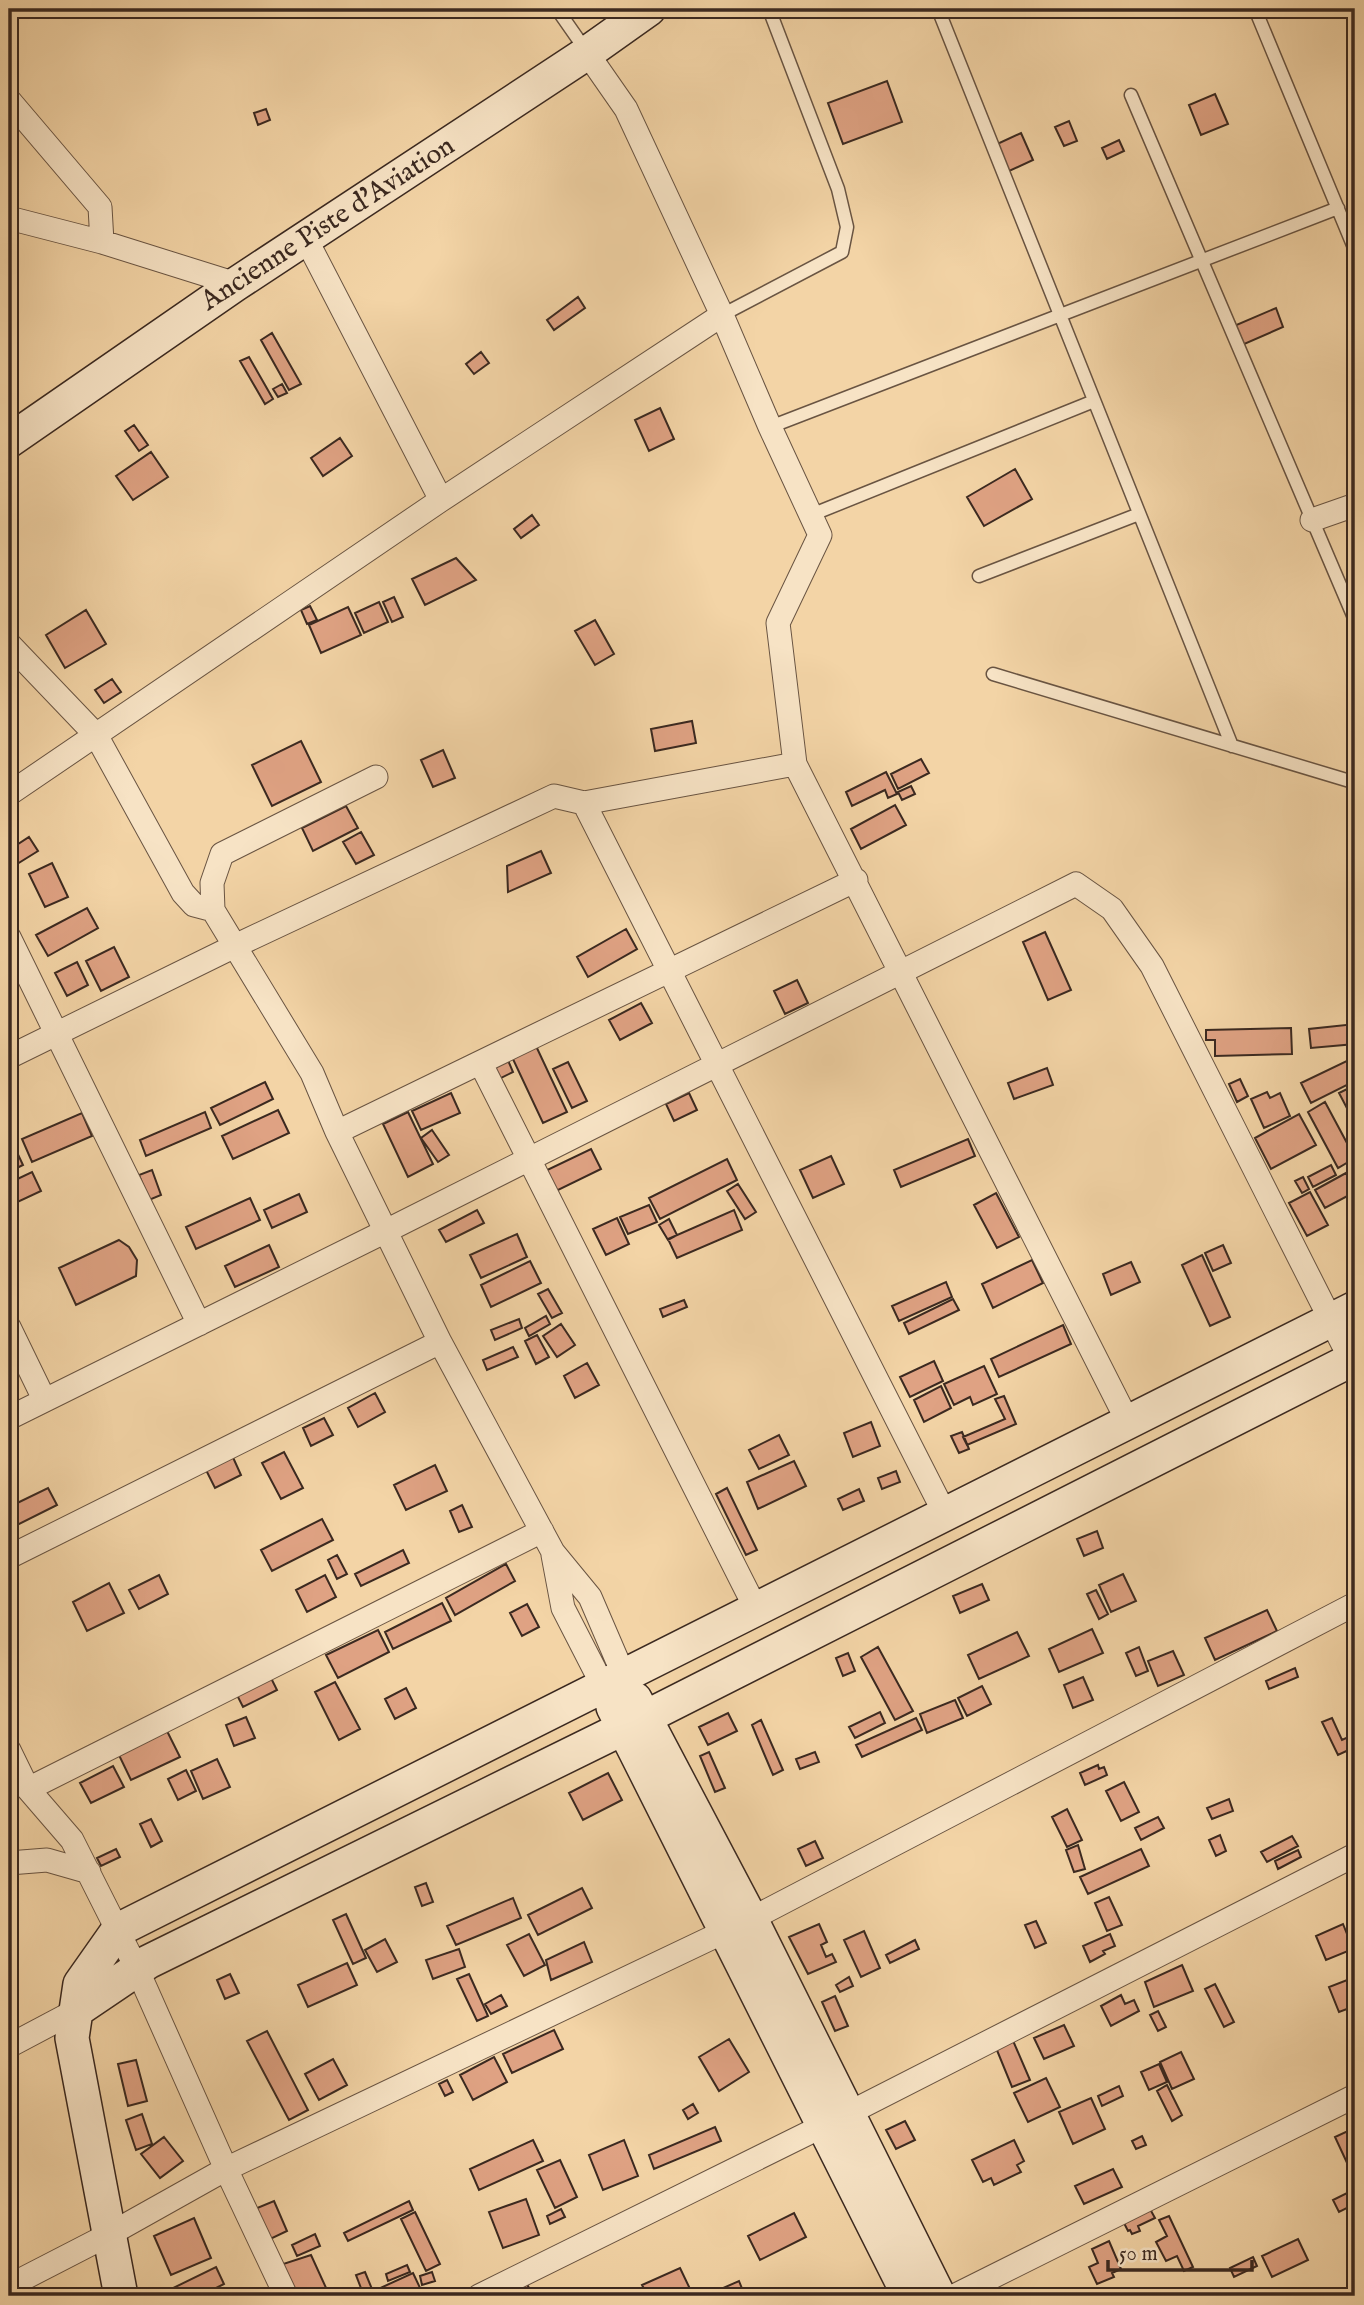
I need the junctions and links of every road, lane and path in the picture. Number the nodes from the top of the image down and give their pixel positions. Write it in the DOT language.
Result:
graph roads {
  1 [pos="557,9"];
  2 [pos="649,9"];
  3 [pos="769,9"];
  4 [pos="938,9"];
  5 [pos="1255,9"];
  6 [pos="587,53"];
  7 [pos="1131,95"];
  8 [pos="9,100"];
  9 [pos="1338,208"];
  10 [pos="9,219"];
  11 [pos="306,239"];
  12 [pos="102,242"];
  13 [pos="1355,250"];
  14 [pos="1201,261"];
  15 [pos="236,284"];
  16 [pos="722,314"];
  17 [pos="1060,316"];
  18 [pos="1094,401"];
  19 [pos="770,428"];
  20 [pos="9,441"];
  21 [pos="441,500"];
  22 [pos="1355,505"];
  23 [pos="1139,514"];
  24 [pos="811,515"];
  25 [pos="1312,520"];
  26 [pos="979,576"];
  27 [pos="1355,620"];
  28 [pos="9,645"];
  29 [pos="993,674"];
  30 [pos="96,735"];
  31 [pos="1232,746"];
  32 [pos="795,764"];
  33 [pos="376,777"];
  34 [pos="1355,781"];
  35 [pos="9,794"];
  36 [pos="584,803"];
  37 [pos="856,880"];
  38 [pos="213,909"];
  39 [pos="9,937"];
  40 [pos="237,945"];
  41 [pos="671,971"];
  42 [pos="900,972"];
  43 [pos="57,1032"];
  44 [pos="9,1057"];
  45 [pos="718,1063"];
  46 [pos="481,1064"];
  47 [pos="337,1132"];
  48 [pos="528,1158"];
  49 [pos="386,1231"];
  50 [pos="1343,1314"];
  51 [pos="199,1324"];
  52 [pos="9,1327"];
  53 [pos="440,1342"];
  54 [pos="1354,1362"];
  55 [pos="44,1399"];
  56 [pos="9,1418"];
  57 [pos="1128,1423"];
  58 [pos="945,1514"];
  59 [pos="542,1531"];
  60 [pos="9,1557"];
  61 [pos="1355,1604"];
  62 [pos="756,1609"];
  63 [pos="613,1681"];
  64 [pos="634,1723"];
  65 [pos="9,1750"];
  66 [pos="29,1789"];
  67 [pos="1355,1855"];
  68 [pos="9,1863"];
  69 [pos="89,1872"];
  70 [pos="738,1925"];
  71 [pos="118,1930"];
  72 [pos="137,1969"];
  73 [pos="77,2010"];
  74 [pos="9,2046"];
  75 [pos="1355,2096"];
  76 [pos="835,2120"];
  77 [pos="226,2169"];
  78 [pos="110,2234"];
  79 [pos="9,2286"];
  80 [pos="121,2296"];
  81 [pos="286,2296"];
  82 [pos="479,2296"];
  83 [pos="909,2296"];
  84 [pos="939,2296"];
  85 [pos="954,2296"];
  1 -- 6 [label="lane"];
  2 -- 6 [label="street, Ancienne Piste d'Aviation"];
  3 -- 16 [label="lane"];
  4 -- 17 [label="lane"];
  5 -- 9 [label="lane"];
  6 -- 11 [label="street, Ancienne Piste d'Aviation"];
  6 -- 16 [label="street"];
  7 -- 14 [label="lane"];
  8 -- 12 [label="street"];
  9 -- 13 [label="lane"];
  9 -- 14 [label="lane"];
  10 -- 12 [label="street"];
  11 -- 15 [label="street, Ancienne Piste d'Aviation"];
  11 -- 21 [label="street"];
  12 -- 15 [label="street"];
  14 -- 17 [label="lane"];
  14 -- 25 [label="lane"];
  15 -- 20 [label="street, Ancienne Piste d'Aviation"];
  16 -- 19 [label="street"];
  16 -- 21 [label="street"];
  17 -- 18 [label="lane"];
  17 -- 19 [label="lane"];
  18 -- 23 [label="lane"];
  18 -- 24 [label="lane"];
  19 -- 24 [label="street"];
  21 -- 30 [label="street"];
  22 -- 25 [label="street"];
  23 -- 26 [label="lane"];
  23 -- 31 [label="lane"];
  24 -- 32 [label="street"];
  25 -- 27 [label="lane"];
  28 -- 30 [label="street"];
  29 -- 31 [label="lane"];
  30 -- 35 [label="street"];
  30 -- 38 [label="street"];
  31 -- 34 [label="lane"];
  32 -- 36 [label="street"];
  32 -- 37 [label="street"];
  33 -- 38 [label="street"];
  36 -- 40 [label="street"];
  36 -- 41 [label="street"];
  37 -- 41 [label="street"];
  37 -- 42 [label="street"];
  38 -- 40 [label="street"];
  39 -- 43 [label="street"];
  40 -- 43 [label="street"];
  40 -- 47 [label="street"];
  41 -- 45 [label="street"];
  41 -- 46 [label="street"];
  42 -- 45 [label="street"];
  42 -- 50 [label="street"];
  42 -- 57 [label="street"];
  43 -- 44 [label="street"];
  43 -- 51 [label="street"];
  45 -- 48 [label="street"];
  45 -- 58 [label="street"];
  46 -- 47 [label="street"];
  46 -- 48 [label="street"];
  47 -- 49 [label="street"];
  48 -- 49 [label="street"];
  48 -- 62 [label="street"];
  49 -- 51 [label="street"];
  49 -- 53 [label="street"];
  50 -- 54 [label="street"];
  50 -- 57 [label="street"];
  51 -- 55 [label="street"];
  52 -- 55 [label="street"];
  53 -- 59 [label="street"];
  53 -- 60 [label="street"];
  54 -- 64 [label="street"];
  55 -- 56 [label="street"];
  57 -- 58 [label="street"];
  58 -- 62 [label="street"];
  59 -- 63 [label="street"];
  59 -- 66 [label="street"];
  61 -- 70 [label="street"];
  62 -- 63 [label="street"];
  63 -- 64 [label="street"];
  63 -- 71 [label="street"];
  64 -- 70 [label="street"];
  64 -- 72 [label="street"];
  65 -- 66 [label="street"];
  66 -- 69 [label="street"];
  67 -- 76 [label="street"];
  68 -- 69 [label="street"];
  69 -- 71 [label="street"];
  70 -- 76 [label="street"];
  70 -- 77 [label="street"];
  71 -- 72 [label="street"];
  71 -- 73 [label="street"];
  72 -- 73 [label="street"];
  72 -- 77 [label="street"];
  73 -- 74 [label="street"];
  73 -- 78 [label="street"];
  75 -- 85 [label="street"];
  76 -- 82 [label="street"];
  76 -- 83 [label="street"];
  76 -- 84 [label="street"];
  77 -- 78 [label="street"];
  77 -- 81 [label="street"];
  78 -- 79 [label="street"];
  78 -- 80 [label="street"];
}
